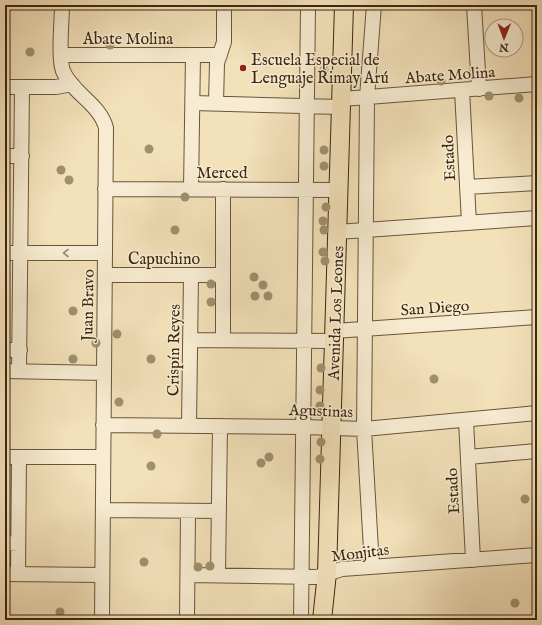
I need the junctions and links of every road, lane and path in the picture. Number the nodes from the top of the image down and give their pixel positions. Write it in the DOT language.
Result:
graph roads {
  1 [pos="62,5"];
  2 [pos="224,5"];
  3 [pos="308,5"];
  4 [pos="344,5"];
  5 [pos="374,5"];
  6 [pos="474,5"];
  7 [pos="61,55"];
  8 [pos="193,55"];
  9 [pos="220,55"];
  10 [pos="72,84"];
  11 [pos="537,84"];
  12 [pos="5,87"];
  13 [pos="22,87"];
  14 [pos="479,89"];
  15 [pos="462,90"];
  16 [pos="367,97"];
  17 [pos="193,103"];
  18 [pos="216,103"];
  19 [pos="341,103"];
  20 [pos="308,106"];
  21 [pos="5,156"];
  22 [pos="22,156"];
  23 [pos="537,183"];
  24 [pos="467,188"];
  25 [pos="105,189"];
  26 [pos="191,189"];
  27 [pos="223,189"];
  28 [pos="307,189"];
  29 [pos="339,190"];
  30 [pos="537,218"];
  31 [pos="469,223"];
  32 [pos="366,230"];
  33 [pos="337,232"];
  34 [pos="5,252"];
  35 [pos="20,253"];
  36 [pos="105,253"];
  37 [pos="105,275"];
  38 [pos="191,275"];
  39 [pos="223,275"];
  40 [pos="537,317"];
  41 [pos="365,329"];
  42 [pos="334,336"];
  43 [pos="190,340"];
  44 [pos="222,340"];
  45 [pos="305,340"];
  46 [pos="5,350"];
  47 [pos="20,350"];
  48 [pos="5,371"];
  49 [pos="19,372"];
  50 [pos="104,373"];
  51 [pos="537,413"];
  52 [pos="466,420"];
  53 [pos="103,425"];
  54 [pos="189,426"];
  55 [pos="220,426"];
  56 [pos="304,426"];
  57 [pos="332,427"];
  58 [pos="364,429"];
  59 [pos="537,451"];
  60 [pos="5,457"];
  61 [pos="19,457"];
  62 [pos="103,457"];
  63 [pos="468,457"];
  64 [pos="103,510"];
  65 [pos="188,511"];
  66 [pos="219,511"];
  67 [pos="12,544"];
  68 [pos="537,555"];
  69 [pos="473,560"];
  70 [pos="372,567"];
  71 [pos="327,573"];
  72 [pos="11,574"];
  73 [pos="102,575"];
  74 [pos="188,575"];
  75 [pos="218,575"];
  76 [pos="302,577"];
  77 [pos="102,620"];
  78 [pos="187,620"];
  79 [pos="301,620"];
  80 [pos="322,620"];
  1 -- 7 [label="street, Juan Bravo"];
  2 -- 9 [label="street"];
  3 -- 20 [label="street, Avenida Los Leones"];
  4 -- 19 [label="main road, Avenida Los Leones"];
  5 -- 16 [label="street, Avenida Los Leones"];
  6 -- 14 [label="street"];
  7 -- 8 [label="street, Abate Molina"];
  7 -- 10 [label="street, Juan Bravo"];
  8 -- 9 [label="street, Abate Molina"];
  8 -- 17 [label="street"];
  9 -- 18 [label="street"];
  10 -- 13 [label="street"];
  10 -- 25 [label="street, Juan Bravo"];
  11 -- 14 [label="street, Abate Molina"];
  12 -- 13 [label="street"];
  13 -- 22 [label="street"];
  14 -- 15 [label="street, Abate Molina"];
  15 -- 16 [label="street, Abate Molina"];
  15 -- 24 [label="street, Estado"];
  16 -- 19 [label="street, Abate Molina"];
  16 -- 32 [label="street, Avenida Los Leones"];
  17 -- 18 [label="street, Abate Molina"];
  17 -- 26 [label="street"];
  18 -- 20 [label="street, Abate Molina"];
  19 -- 20 [label="street, Abate Molina"];
  19 -- 29 [label="main road, Avenida Los Leones"];
  20 -- 28 [label="street, Avenida Los Leones"];
  21 -- 22 [label="street"];
  22 -- 35 [label="street"];
  23 -- 24 [label="street"];
  24 -- 31 [label="street, Estado"];
  25 -- 26 [label="street, Merced"];
  25 -- 36 [label="street, Juan Bravo"];
  26 -- 27 [label="street, Merced"];
  27 -- 28 [label="street, Merced"];
  27 -- 39 [label="street"];
  28 -- 29 [label="street, Merced"];
  28 -- 45 [label="street, Avenida Los Leones"];
  29 -- 33 [label="main road, Avenida Los Leones"];
  30 -- 31 [label="street"];
  31 -- 32 [label="street"];
  32 -- 33 [label="street"];
  32 -- 41 [label="street, Avenida Los Leones"];
  33 -- 42 [label="main road, Avenida Los Leones"];
  34 -- 35 [label="street, Capuchino"];
  36 -- 35 [label="street, Capuchino, one-way"];
  35 -- 47 [label="street"];
  36 -- 37 [label="street, Juan Bravo"];
  37 -- 38 [label="street, Capuchino"];
  37 -- 50 [label="street, Juan Bravo"];
  38 -- 39 [label="street, Capuchino"];
  38 -- 43 [label="street, Crispín Reyes"];
  39 -- 44 [label="street"];
  40 -- 41 [label="street, San Diego"];
  41 -- 42 [label="street, San Diego"];
  41 -- 58 [label="street, Avenida Los Leones"];
  42 -- 45 [label="street, San Diego"];
  42 -- 57 [label="main road, Avenida Los Leones"];
  43 -- 44 [label="street, San Diego"];
  43 -- 54 [label="street, Crispín Reyes"];
  44 -- 45 [label="street, San Diego"];
  45 -- 56 [label="street, Avenida Los Leones"];
  46 -- 47 [label="street"];
  47 -- 49 [label="street"];
  48 -- 49 [label="street"];
  49 -- 50 [label="street"];
  50 -- 53 [label="street, Juan Bravo"];
  51 -- 52 [label="street, Agustinas"];
  52 -- 58 [label="street, Agustinas"];
  52 -- 63 [label="street, Estado"];
  53 -- 54 [label="street, Agustinas"];
  53 -- 62 [label="street, Juan Bravo"];
  54 -- 55 [label="street, Agustinas"];
  55 -- 56 [label="street, Agustinas"];
  55 -- 66 [label="street"];
  56 -- 57 [label="street, Agustinas"];
  56 -- 76 [label="street, Avenida Los Leones"];
  57 -- 58 [label="street, Agustinas"];
  57 -- 71 [label="main road, Avenida Los Leones"];
  58 -- 70 [label="street, Avenida Los Leones"];
  59 -- 63 [label="street"];
  60 -- 61 [label="street"];
  61 -- 62 [label="street"];
  61 -- 67 [label="street"];
  62 -- 64 [label="street, Juan Bravo"];
  63 -- 69 [label="street, Estado"];
  64 -- 65 [label="street"];
  64 -- 73 [label="street, Juan Bravo"];
  65 -- 66 [label="street"];
  65 -- 74 [label="street"];
  66 -- 75 [label="street"];
  67 -- 72 [label="street"];
  68 -- 69 [label="street, Monjitas"];
  69 -- 70 [label="street, Monjitas"];
  70 -- 71 [label="street, Monjitas"];
  71 -- 76 [label="street, Monjitas"];
  71 -- 80 [label="main road, Avenida Los Leones"];
  72 -- 73 [label="street"];
  73 -- 77 [label="street, Juan Bravo"];
  74 -- 75 [label="street, Monjitas"];
  74 -- 78 [label="street"];
  75 -- 76 [label="street, Monjitas"];
  76 -- 79 [label="street, Avenida Los Leones"];
}
